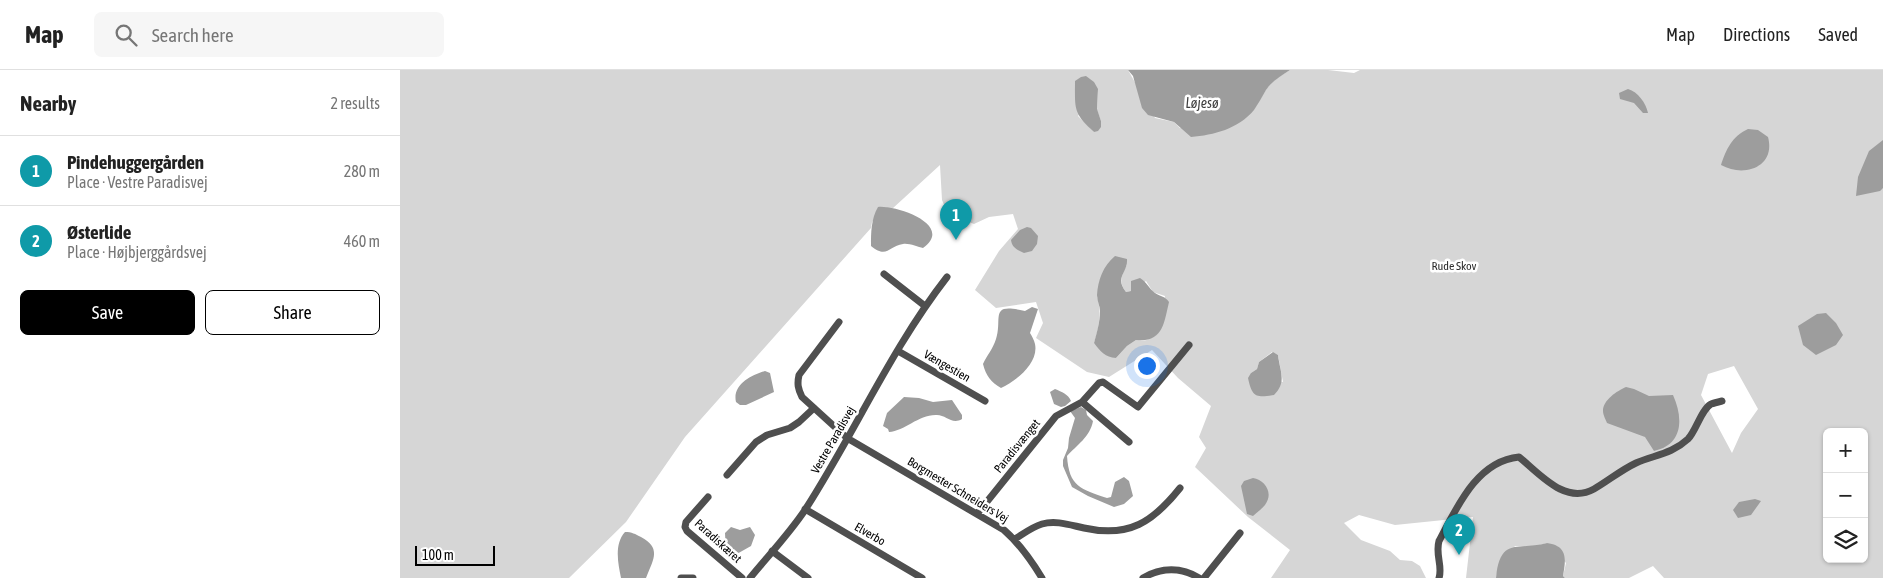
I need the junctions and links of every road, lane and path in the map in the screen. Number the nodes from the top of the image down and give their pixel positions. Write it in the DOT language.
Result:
graph roads {
  1 [pos="884,274"];
  2 [pos="947,277"];
  3 [pos="925,306"];
  4 [pos="839,322"];
  5 [pos="1189,345"];
  6 [pos="898,351"];
  7 [pos="985,401"];
  8 [pos="1722,401"];
  9 [pos="1082,402"];
  10 [pos="814,408"];
  11 [pos="848,438"];
  12 [pos="1129,442"];
  13 [pos="727,475"];
  14 [pos="1180,488"];
  15 [pos="708,497"];
  16 [pos="806,509"];
  17 [pos="977,514"];
  18 [pos="1240,533"];
  19 [pos="1014,539"];
  20 [pos="772,551"];
  21 [pos="681,578"];
  22 [pos="693,578"];
  23 [pos="742,578"];
  24 [pos="750,578"];
  25 [pos="808,578"];
  26 [pos="922,578"];
  27 [pos="1042,578"];
  28 [pos="1143,578"];
  29 [pos="1200,578"];
  30 [pos="1204,578"];
  31 [pos="1439,578"];
  1 -- 3 [label="street"];
  2 -- 3 [label="street, Vestre Paradisvej"];
  3 -- 6 [label="street, Vestre Paradisvej"];
  4 -- 10 [label="street, Borgmester Schneiders Vej"];
  5 -- 9 [label="street, Paradisvænget"];
  6 -- 7 [label="street, Vængestien"];
  6 -- 11 [label="street, Vestre Paradisvej"];
  8 -- 31 [label="street"];
  9 -- 12 [label="street"];
  9 -- 17 [label="street, Paradisvænget"];
  10 -- 11 [label="street, Borgmester Schneiders Vej"];
  10 -- 13 [label="street"];
  11 -- 16 [label="street, Vestre Paradisvej"];
  11 -- 17 [label="street, Borgmester Schneiders Vej"];
  14 -- 19 [label="street"];
  15 -- 23 [label="street, Paradiskæret"];
  16 -- 20 [label="street, Vestre Paradisvej"];
  16 -- 26 [label="street, Elverbo"];
  17 -- 19 [label="street, Borgmester Schneiders Vej"];
  18 -- 30 [label="street"];
  19 -- 27 [label="street, Borgmester Schneiders Vej"];
  20 -- 24 [label="street, Vestre Paradisvej"];
  20 -- 25 [label="street"];
  21 -- 22 [label="street"];
  28 -- 29 [label="street"];
}
